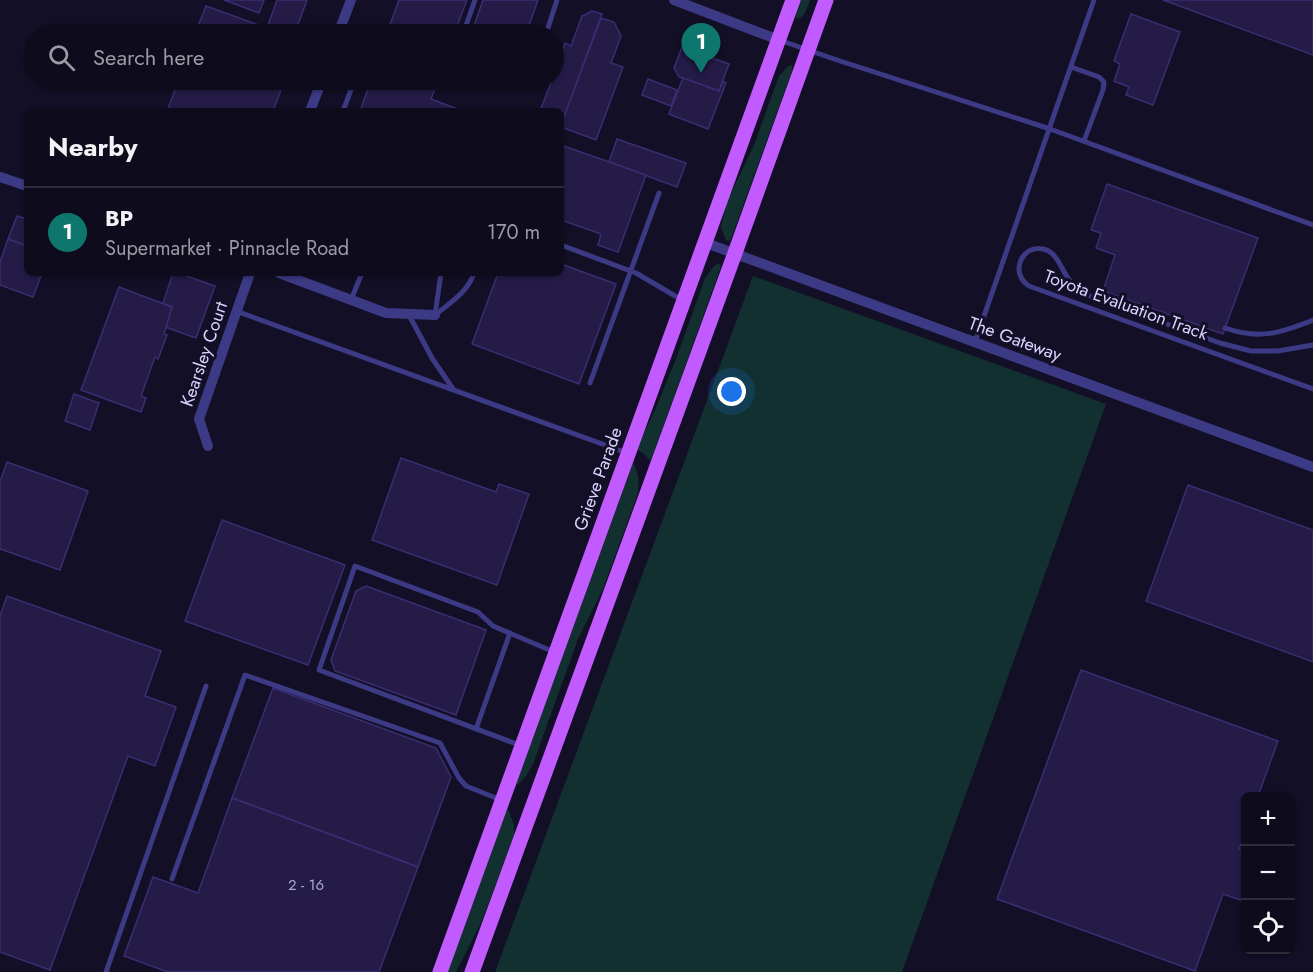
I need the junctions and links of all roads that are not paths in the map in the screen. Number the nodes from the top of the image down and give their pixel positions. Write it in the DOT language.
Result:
graph roads {
  1 [pos="351,0"];
  2 [pos="475,0"];
  3 [pos="557,0"];
  4 [pos="674,0"];
  5 [pos="794,0"];
  6 [pos="826,0"];
  7 [pos="1094,0"];
  8 [pos="342,24"];
  9 [pos="467,24"];
  10 [pos="549,24"];
  11 [pos="779,40"];
  12 [pos="808,50"];
  13 [pos="1071,67"];
  14 [pos="317,90"];
  15 [pos="351,90"];
  16 [pos="311,108"];
  17 [pos="344,108"];
  18 [pos="1050,129"];
  19 [pos="1084,141"];
  20 [pos="0,177"];
  21 [pos="24,185"];
  22 [pos="659,193"];
  23 [pos="1313,225"];
  24 [pos="706,243"];
  25 [pos="564,246"];
  26 [pos="735,253"];
  27 [pos="630,271"];
  28 [pos="249,276"];
  29 [pos="287,276"];
  30 [pos="361,276"];
  31 [pos="441,276"];
  32 [pos="473,276"];
  33 [pos="351,300"];
  34 [pos="684,301"];
  35 [pos="236,311"];
  36 [pos="408,314"];
  37 [pos="435,315"];
  38 [pos="1313,320"];
  39 [pos="1225,328"];
  40 [pos="975,342"];
  41 [pos="1313,345"];
  42 [pos="590,383"];
  43 [pos="1313,389"];
  44 [pos="453,390"];
  45 [pos="208,446"];
  46 [pos="629,453"];
  47 [pos="1313,468"];
  48 [pos="510,633"];
  49 [pos="556,653"];
  50 [pos="206,686"];
  51 [pos="476,729"];
  52 [pos="522,746"];
  53 [pos="502,800"];
  54 [pos="172,879"];
  55 [pos="106,972"];
  56 [pos="440,972"];
  57 [pos="472,972"];
  1 -- 8 [label="street"];
  2 -- 9 [label="lane"];
  3 -- 10 [label="lane"];
  4 -- 11 [label="street"];
  5 -- 11 [label="main road, Grieve Parade"];
  6 -- 12 [label="main road"];
  7 -- 13 [label="lane"];
  11 -- 12 [label="lane"];
  11 -- 24 [label="main road, Grieve Parade"];
  12 -- 18 [label="lane"];
  12 -- 26 [label="main road"];
  13 -- 18 [label="lane"];
  13 -- 19 [label="lane"];
  14 -- 16 [label="street"];
  15 -- 17 [label="lane"];
  18 -- 19 [label="lane"];
  18 -- 40 [label="lane"];
  19 -- 23 [label="lane"];
  20 -- 21 [label="street"];
  22 -- 27 [label="lane"];
  24 -- 26 [label="street, The Gateway"];
  24 -- 34 [label="main road, Grieve Parade"];
  25 -- 27 [label="lane"];
  26 -- 40 [label="street, The Gateway"];
  26 -- 57 [label="main road"];
  27 -- 34 [label="lane"];
  27 -- 42 [label="lane"];
  28 -- 35 [label="street, Kearsley Court"];
  29 -- 33 [label="street"];
  30 -- 33 [label="lane"];
  31 -- 37 [label="lane"];
  32 -- 37 [label="lane"];
  33 -- 36 [label="street"];
  34 -- 46 [label="main road, Grieve Parade"];
  35 -- 44 [label="lane"];
  35 -- 45 [label="street, Kearsley Court"];
  36 -- 37 [label="street"];
  36 -- 44 [label="lane"];
  38 -- 39 [label="lane"];
  40 -- 47 [label="street, The Gateway"];
  41 -- 43 [label="lane, Toyota Evaluation Track"];
  44 -- 46 [label="lane"];
  46 -- 49 [label="main road, Grieve Parade"];
  48 -- 49 [label="lane"];
  48 -- 51 [label="lane"];
  48 -- 51 [label="lane"];
  49 -- 52 [label="main road, Grieve Parade"];
  50 -- 55 [label="lane"];
  51 -- 52 [label="lane"];
  52 -- 53 [label="main road, Grieve Parade"];
  53 -- 54 [label="lane"];
  53 -- 56 [label="main road, Grieve Parade"];
}
